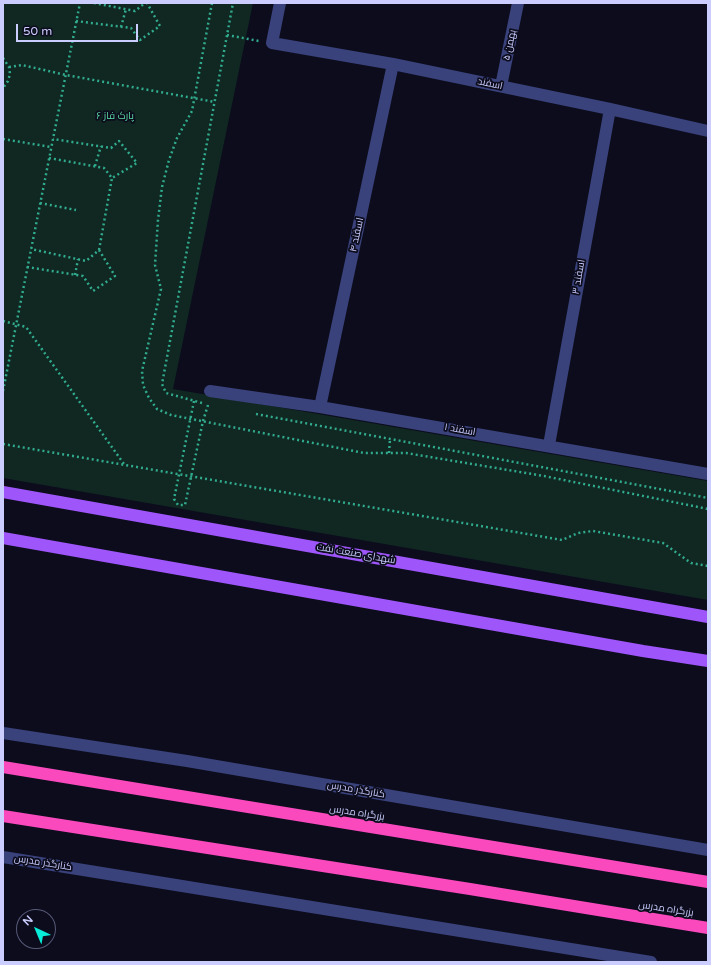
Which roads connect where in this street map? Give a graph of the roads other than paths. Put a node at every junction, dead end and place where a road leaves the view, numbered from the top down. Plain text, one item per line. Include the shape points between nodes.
1 (280, 3) edge
2 (518, 3) edge
3 (393, 64) junction
4 (501, 86) junction
5 (610, 109) junction
6 (708, 131) edge
7 (210, 391) dead end
8 (320, 407) junction
9 (549, 445) junction
10 (708, 474) edge
11 (3, 492) edge
12 (3, 538) edge
13 (708, 617) edge
14 (708, 661) edge
15 (3, 733) edge
16 (3, 767) edge
17 (3, 816) edge
18 (708, 850) edge
19 (3, 857) edge
20 (708, 882) edge
21 (708, 928) edge
22 (651, 962) edge

1 - 3 street, اسفند via 272,43
2 - 4 street, بهمن ۵
3 - 4 street, اسفند
3 - 8 street, اسفند ۴
4 - 5 street, اسفند
5 - 6 street, اسفند
5 - 9 street, اسفند ۳
7 - 8 street, اسفند ۱
8 - 9 street, اسفند ۱
9 - 10 street, اسفند ۱
11 - 13 main road, شهدای صنعت نفت
12 - 14 main road
15 - 18 street, کنارگذر مدرس via 187,761
16 - 20 highway, بزرگراه مدرس
17 - 21 highway, بزرگراه مدرس
19 - 22 street, کنارگذر مدرس

